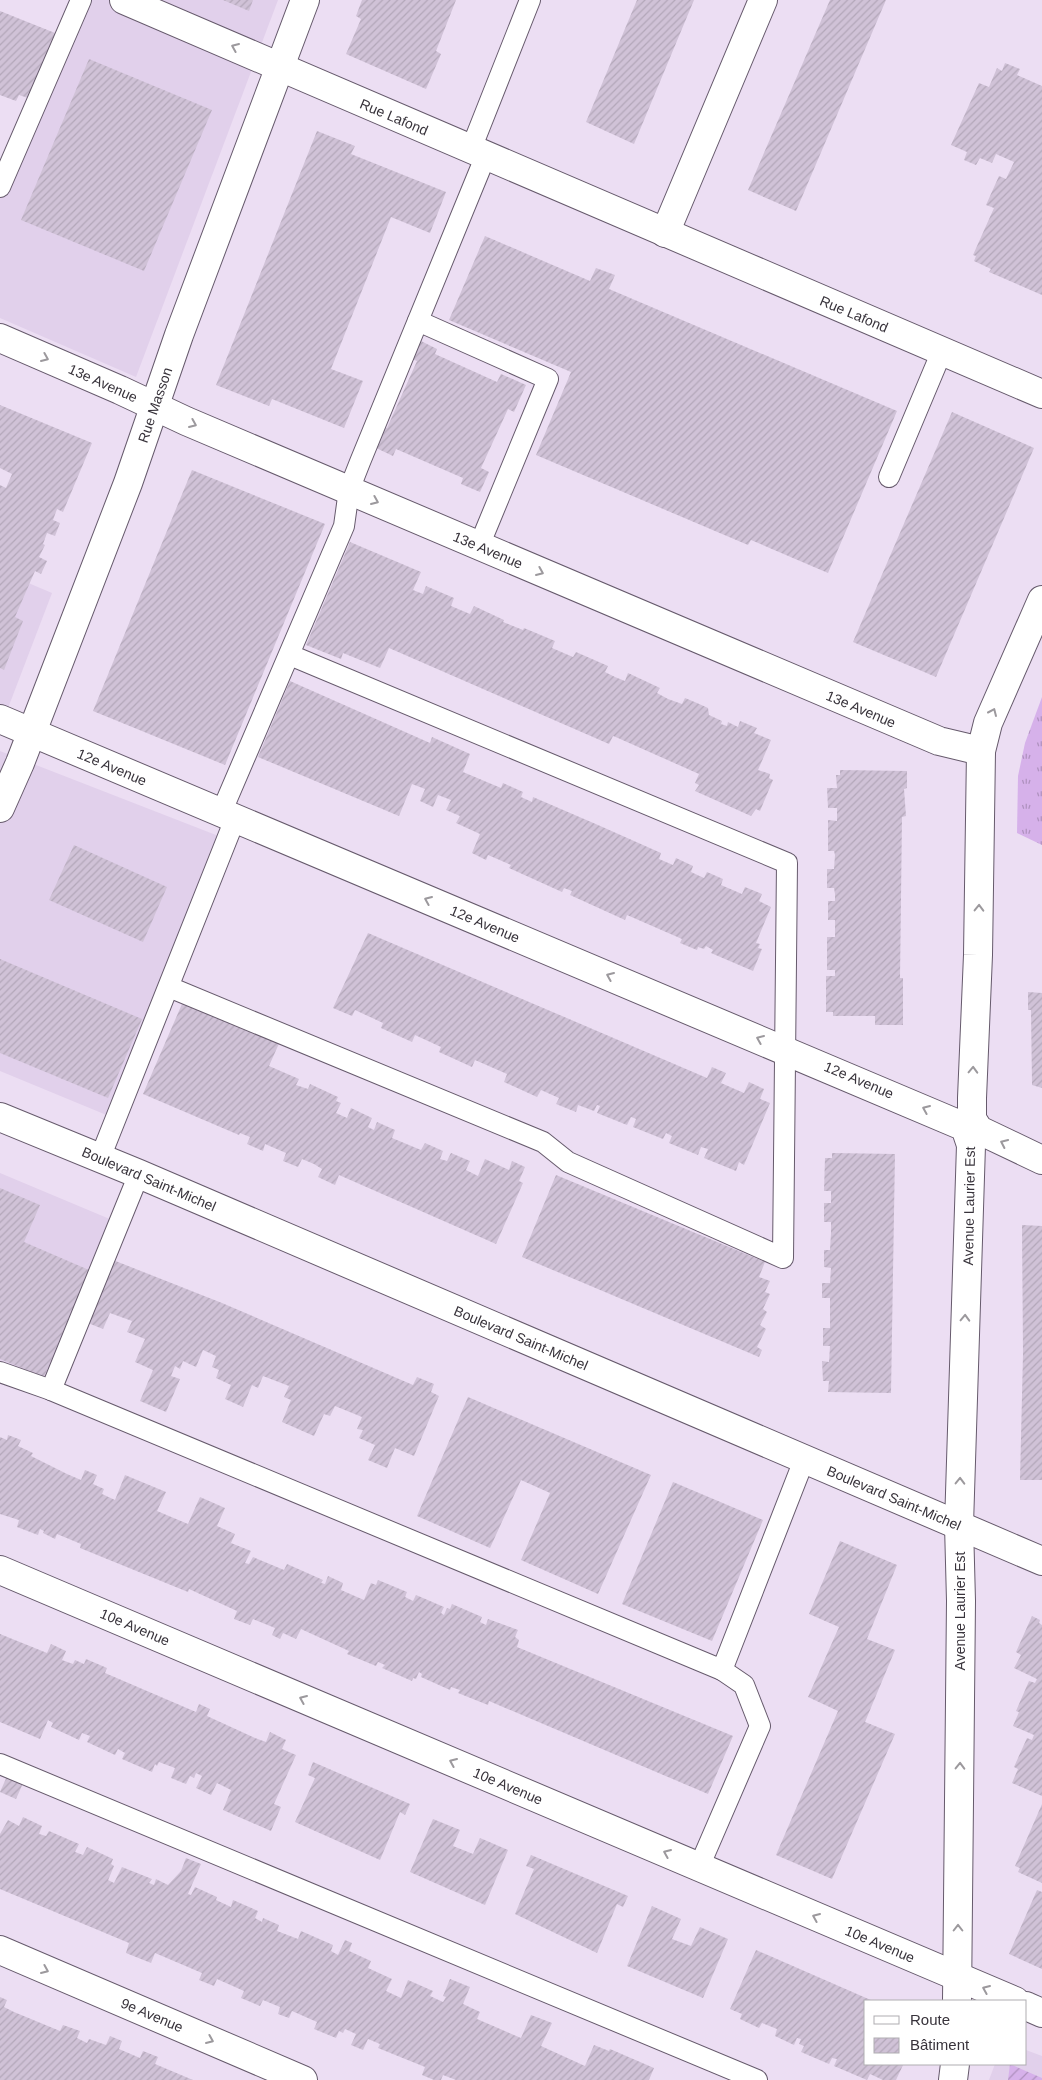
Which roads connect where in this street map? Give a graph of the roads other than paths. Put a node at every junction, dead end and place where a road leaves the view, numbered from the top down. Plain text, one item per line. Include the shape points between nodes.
1 (81, 0) edge
2 (124, 0) edge
3 (305, 0) edge
4 (530, 0) edge
5 (763, 0) edge
6 (279, 67) junction
7 (8, 148) edge
8 (478, 152) junction
9 (0, 187) edge
10 (665, 232) junction
11 (418, 321) junction
12 (0, 338) edge
13 (942, 352) junction
14 (1042, 394) edge
15 (155, 406) junction
16 (889, 477) dead end
17 (350, 490) junction
18 (479, 546) junction
19 (1042, 600) edge
20 (290, 655) junction
21 (0, 719) edge
22 (30, 733) junction
23 (981, 751) junction
24 (0, 808) edge
25 (228, 816) junction
26 (169, 987) junction
27 (786, 1050) junction
28 (0, 1117) edge
29 (970, 1125) junction
30 (100, 1158) junction
31 (1042, 1160) edge
32 (138, 1174) junction
33 (0, 1372) edge
34 (51, 1390) junction
35 (804, 1460) junction
36 (959, 1525) junction
37 (1042, 1561) edge
38 (0, 1570) edge
39 (722, 1670) junction
40 (0, 1764) edge
41 (699, 1867) junction
42 (0, 1950) edge
43 (958, 1989) edge
44 (1010, 2000) edge
45 (1027, 2006) edge
46 (1042, 2013) edge
47 (955, 2065) edge
48 (303, 2080) edge
49 (757, 2080) edge
50 (953, 2080) edge

1 - 7 lane
6 -> 2 street, Rue Lafond
3 - 6 street, Rue Masson
4 - 8 lane
5 - 10 street
6 - 8 street, Rue Lafond
6 - 15 street, Rue Masson
7 - 9 lane
8 - 10 street, Rue Lafond
8 - 11 lane
10 - 13 street, Rue Lafond
11 - 17 lane
11 - 18 lane via 548,379
12 -> 15 street, 13e Avenue
13 - 14 street, Rue Lafond
13 - 16 lane
15 -> 17 street, 13e Avenue
15 - 22 street, Rue Masson
17 -> 18 street, 13e Avenue
17 - 20 lane via 344,526
18 -> 23 street, 13e Avenue via 939,741
23 -> 19 street, Avenue Laurier Est via 988,723
20 - 25 lane
20 - 27 lane via 787,863
21 - 22 street, 12e Avenue
22 - 24 street, Rue Masson
22 - 25 street, 12e Avenue
29 -> 23 street, Avenue Laurier Est via 978,955
25 - 26 lane
27 -> 25 street, 12e Avenue
26 - 27 lane via 544,1142 568,1162 783,1258
26 - 30 lane
29 -> 27 street, 12e Avenue
28 - 30 street, Boulevard Saint-Michel
31 -> 29 street, 12e Avenue
36 -> 29 street, Avenue Laurier Est
30 - 32 street, Boulevard Saint-Michel
32 - 34 lane
32 - 35 street, Boulevard Saint-Michel
33 - 34 lane
34 - 39 lane
35 - 36 street, Boulevard Saint-Michel
35 - 39 lane
36 - 37 street, Boulevard Saint-Michel
43 -> 36 street, Avenue Laurier Est
41 -> 38 street, 10e Avenue
39 - 41 lane via 744,1685 760,1726
40 - 49 lane
43 -> 41 street, 10e Avenue
42 -> 48 street, 9e Avenue
44 -> 43 street, 10e Avenue
45 - 46 street
47 - 50 street

